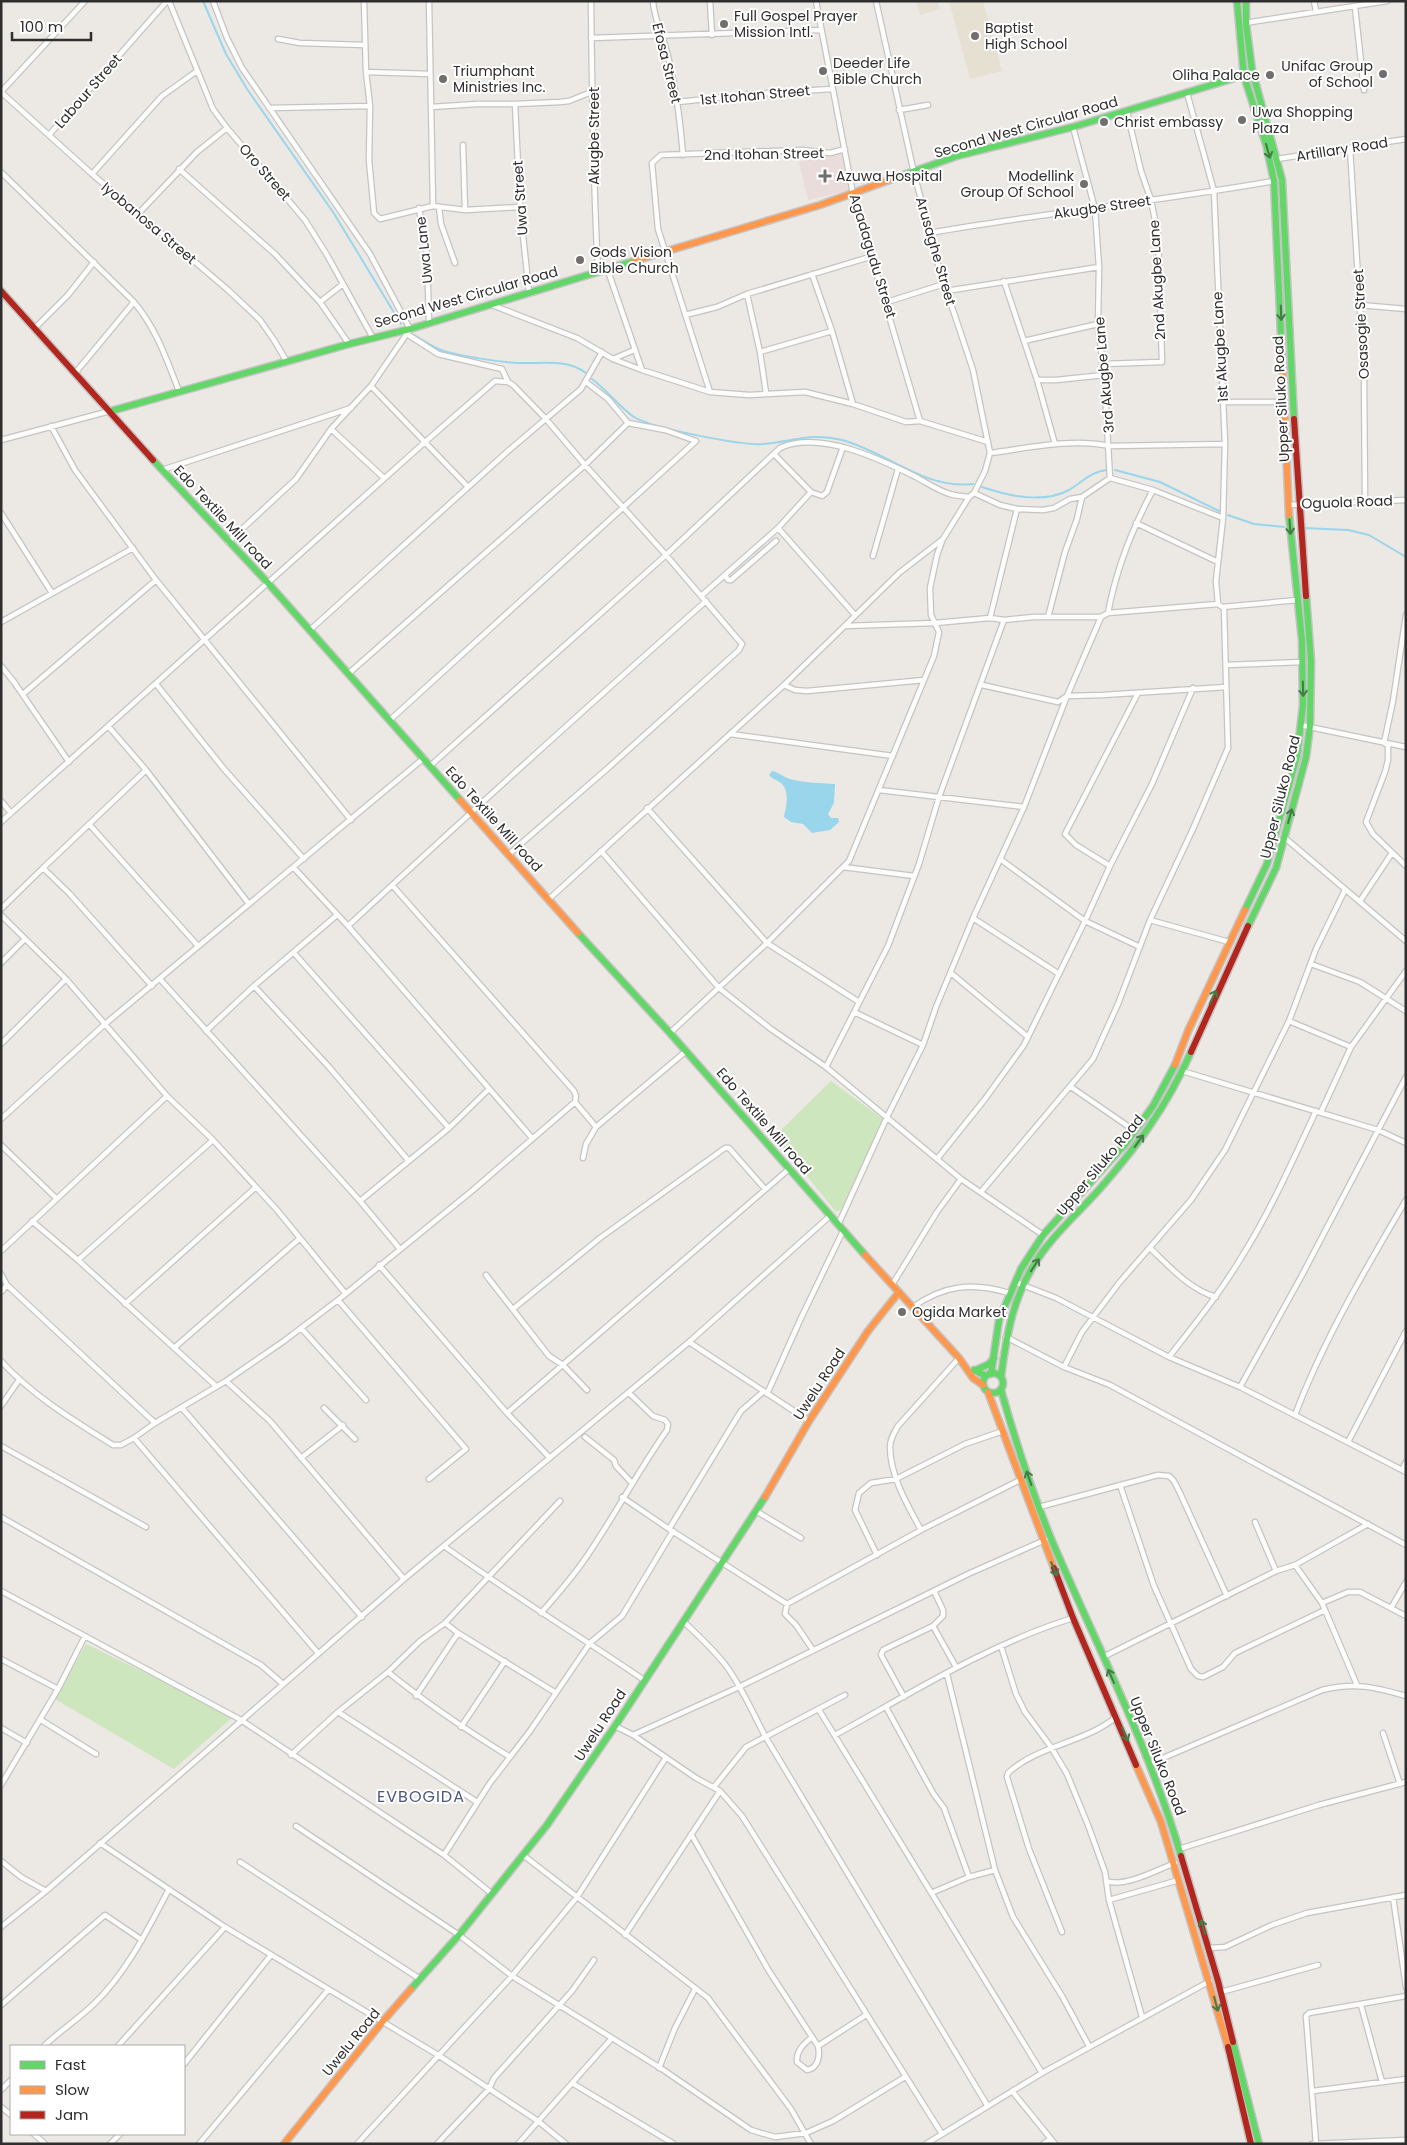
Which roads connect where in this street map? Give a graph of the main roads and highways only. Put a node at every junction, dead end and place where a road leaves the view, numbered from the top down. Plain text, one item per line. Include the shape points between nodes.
1 (1236, 1) edge
2 (1246, 1) edge
3 (1252, 73) junction
4 (1244, 76) junction
5 (1, 291) edge
6 (111, 411) junction
7 (899, 1292) junction
8 (994, 1358) junction
9 (966, 1366) junction
10 (976, 1370) junction
11 (989, 1375) junction
12 (1001, 1377) junction
13 (983, 1385) junction
14 (1001, 1390) junction
15 (988, 1392) junction
16 (1171, 1820) junction
17 (1161, 1822) junction
18 (284, 2144) edge
19 (1251, 2144) edge
20 (1259, 2144) edge

1 - 4 main road, Upper Siluko Road
2 - 3 main road, Upper Siluko Road via 1244,23
3 - 4 main road, Second West Circular Road
12 -> 3 main road, Upper Siluko Road via 1012,1312 1032,1268 1056,1235 1135,1148 1182,1072 1234,951 1276,868 1306,758 1311,661 1298,504 1282,180
4 - 6 main road, Second West Circular Road via 1127,112 957,156 853,194 429,322 408,332 348,344
4 -> 8 main road, Upper Siluko Road via 1274,181 1289,505 1303,662 1303,705 1297,756 1268,864 1229,942 1175,1065 1135,1132 1043,1235 1021,1269 1009,1293 996,1334
5 - 6 main road, Edo Textile Mill road
6 - 7 main road, Edo Textile Mill road
7 - 9 main road, Edo Textile Mill road
7 - 18 main road, Uwelu Road via 868,1331 684,1622 547,1825
8 - 10 main road
8 - 11 main road, Upper Siluko Road
9 - 10 main road, Edo Textile Mill road
9 - 13 main road, Edo Textile Mill road
10 - 11 main road, Edo Textile Mill road
11 - 12 main road
11 - 13 main road
12 - 14 main road
13 - 15 main road
14 - 15 main road
16 -> 14 main road, Upper Siluko Road via 1051,1538
15 -> 17 main road, Upper Siluko Road via 1073,1618
16 - 17 main road
20 -> 16 main road, Upper Siluko Road via 1221,1992
17 -> 19 main road, Upper Siluko Road via 1210,1981

